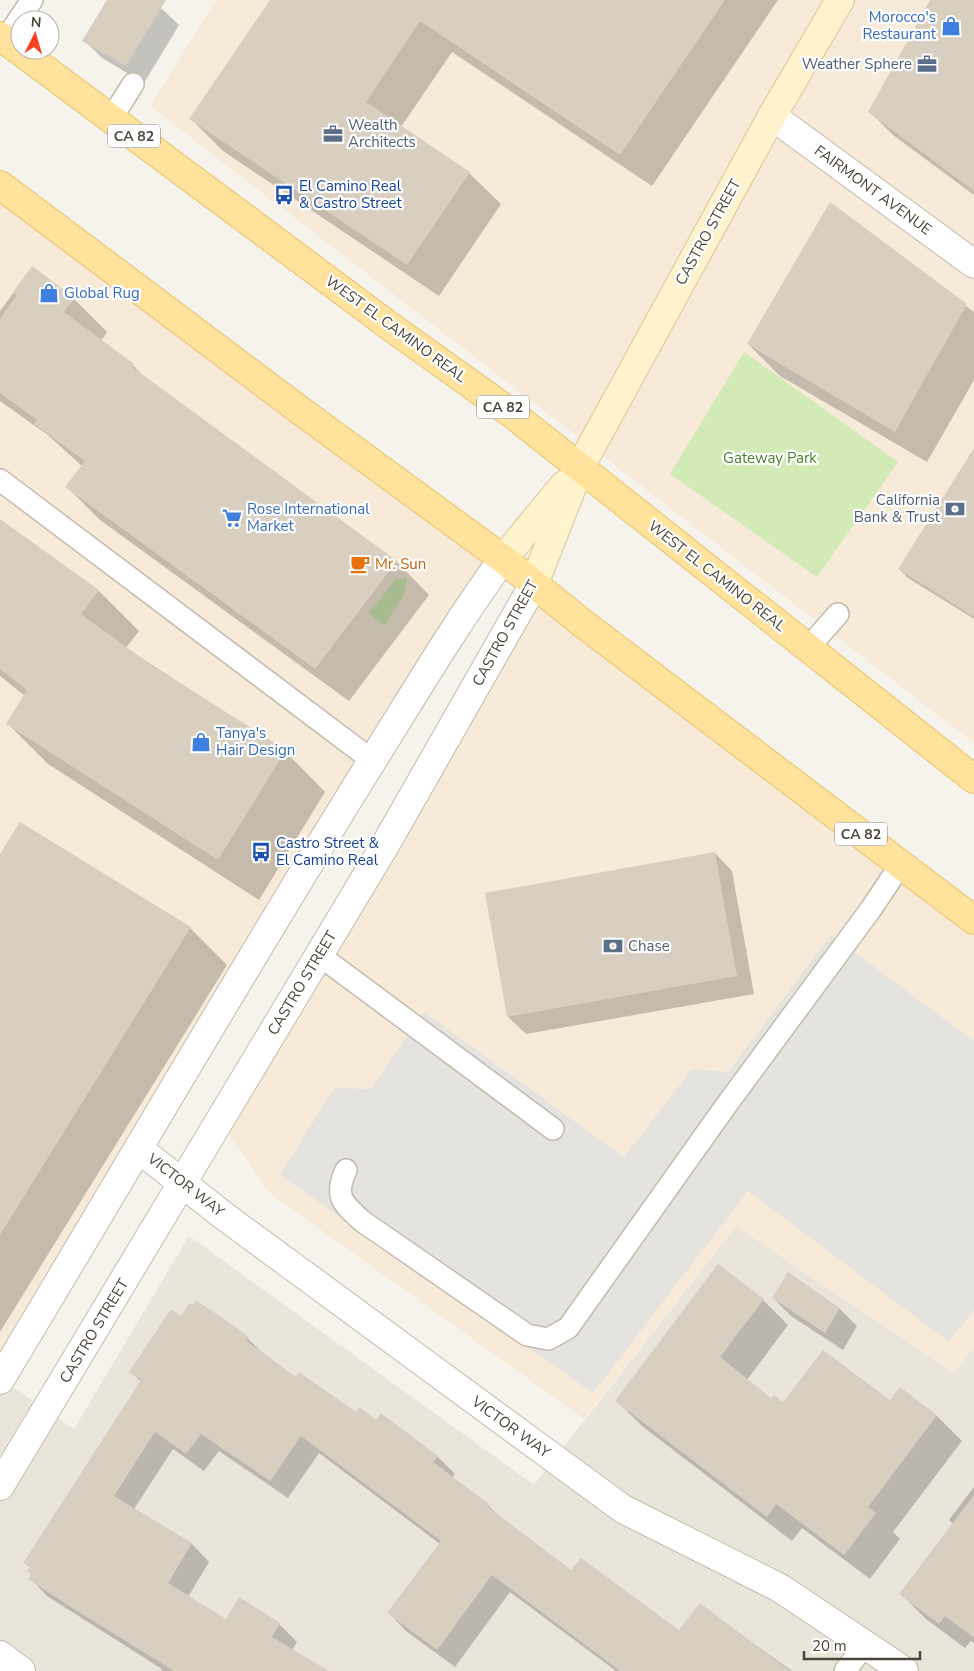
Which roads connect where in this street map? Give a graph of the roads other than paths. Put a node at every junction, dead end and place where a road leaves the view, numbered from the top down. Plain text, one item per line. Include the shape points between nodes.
1 (32, 0) edge
2 (840, 0) edge
3 (3, 38) edge
4 (133, 84) dead end
5 (772, 116) junction
6 (111, 119) junction
7 (2, 189) edge
8 (974, 264) edge
9 (580, 467) junction
10 (0, 480) edge
11 (503, 559) junction
12 (534, 584) junction
13 (838, 614) dead end
14 (808, 648) junction
15 (373, 760) junction
16 (974, 779) edge
17 (901, 864) junction
18 (974, 920) edge
19 (319, 955) junction
20 (553, 1130) dead end
21 (139, 1149) junction
22 (346, 1170) dead end
23 (184, 1183) junction
24 (0, 1380) edge
25 (0, 1486) edge
26 (864, 1645) junction
27 (0, 1654) edge
28 (21, 1671) edge
29 (845, 1671) edge
30 (904, 1671) edge

1 - 3 lane
2 - 5 main road, CASTRO STREET
3 - 6 main road, WEST EL CAMINO REAL / CA 82
4 - 6 lane
5 - 8 street, FAIRMONT AVENUE
5 - 9 main road, CASTRO STREET
6 - 9 main road, WEST EL CAMINO REAL / CA 82
7 - 11 main road, CA 82
9 - 11 main road, CASTRO STREET
9 - 12 main road, CASTRO STREET
9 - 14 main road, WEST EL CAMINO REAL / CA 82
10 - 15 lane
11 - 12 main road, CA 82
11 - 15 street, CASTRO STREET via 458,622
12 - 17 main road, CA 82
12 - 19 street, CASTRO STREET
13 - 14 lane
14 - 16 main road, WEST EL CAMINO REAL / CA 82
15 - 21 street, CASTRO STREET via 300,876
17 - 18 main road, CA 82
17 - 22 lane via 872,909 725,1107 568,1328 548,1339 527,1335 362,1221 345,1205 339,1185
19 - 20 lane
19 - 23 street, CASTRO STREET via 218,1120
21 - 23 street, VICTOR WAY
21 - 24 street, CASTRO STREET
23 - 25 street, CASTRO STREET
23 - 26 street, VICTOR WAY via 232,1222 622,1509 780,1588
26 - 29 lane
26 - 30 street, VICTOR WAY
27 - 28 street

